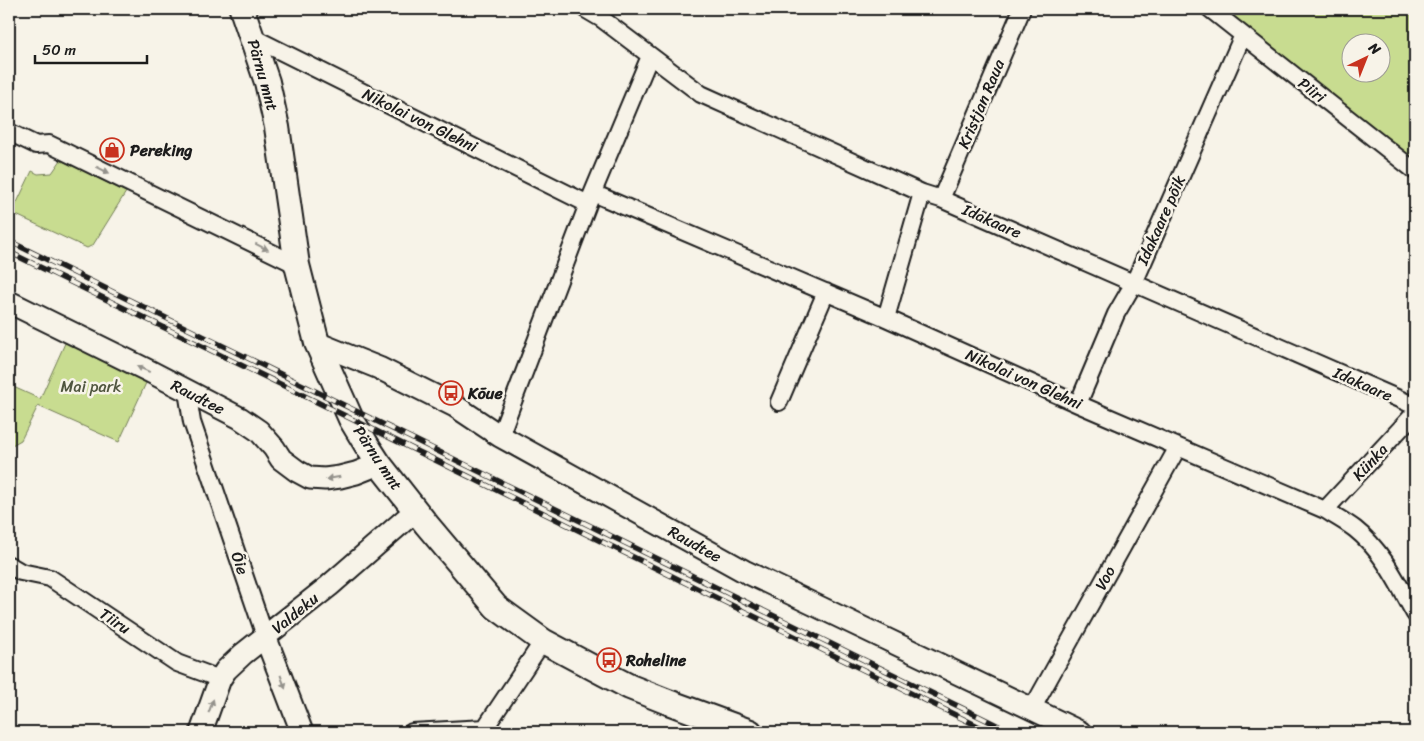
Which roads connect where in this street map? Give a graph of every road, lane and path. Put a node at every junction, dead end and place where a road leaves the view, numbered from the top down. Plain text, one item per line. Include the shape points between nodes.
1 (242, 9) edge
2 (585, 9) edge
3 (1022, 9) edge
4 (1210, 9) edge
5 (1243, 35) junction
6 (252, 36) junction
7 (650, 56) junction
8 (9, 132) edge
9 (1415, 171) edge
10 (922, 193) junction
11 (591, 198) junction
12 (941, 199) junction
13 (297, 265) junction
14 (1134, 283) junction
15 (826, 292) junction
16 (9, 302) edge
17 (886, 318) junction
18 (317, 343) junction
19 (187, 391) junction
20 (779, 402) dead end
21 (1078, 404) junction
22 (1415, 406) edge
23 (1415, 413) edge
24 (500, 436) junction
25 (1178, 447) junction
26 (380, 464) junction
27 (1325, 510) junction
28 (415, 511) junction
29 (9, 566) edge
30 (1415, 614) edge
31 (265, 636) junction
32 (543, 640) junction
33 (220, 679) junction
34 (1032, 709) junction
35 (485, 730) edge
36 (201, 732) edge
37 (302, 732) edge
38 (412, 732) edge
39 (750, 732) edge
40 (1080, 732) edge

1 - 6 main road, Pärnu mnt
2 - 7 street, Idakaare
3 - 12 street, Kristjan Raua
4 - 5 street, Piiri
5 - 9 street, Piiri
5 - 14 street, Idakaare põik
6 - 11 street, Nikolai von Glehni
6 - 13 main road, Pärnu mnt via 277,127
7 - 10 street, Idakaare via 701,94
7 - 11 street
8 -> 13 street via 36,145 49,144 60,149
10 - 12 street, Idakaare
10 - 17 street
11 - 15 street, Nikolai von Glehni
11 - 24 street
12 - 14 street, Idakaare
13 - 18 main road, Pärnu mnt
14 - 21 street, Idakaare põik via 1116,314
14 - 22 street, Idakaare
15 - 17 street, Nikolai von Glehni
15 - 20 street
19 -> 16 street, Raudtee
17 - 21 street, Nikolai von Glehni
18 - 24 street, Raudtee via 379,368 449,403
18 - 26 main road, Pärnu mnt via 351,419
26 -> 19 street, Raudtee via 340,477 310,478 282,459 259,431
19 - 31 street, Õie via 192,422
21 - 25 street, Nikolai von Glehni
23 - 27 street, Künka
24 - 34 street, Raudtee via 744,570
25 - 27 street, Nikolai von Glehni
25 - 34 street, Voo
26 - 28 main road, Pärnu mnt
27 - 30 street, Nikolai von Glehni via 1355,529 1387,564
28 - 31 street, Valdeku via 329,586
28 - 32 main road, Pärnu mnt via 496,606
29 - 33 street, Tiiru via 50,578 177,663
31 - 33 street, Valdeku
31 -> 37 street, Õie
32 - 35 street
32 - 39 main road, Pärnu mnt via 630,686
36 -> 33 street, Valdeku
34 - 40 street, Raudtee
35 - 38 street

